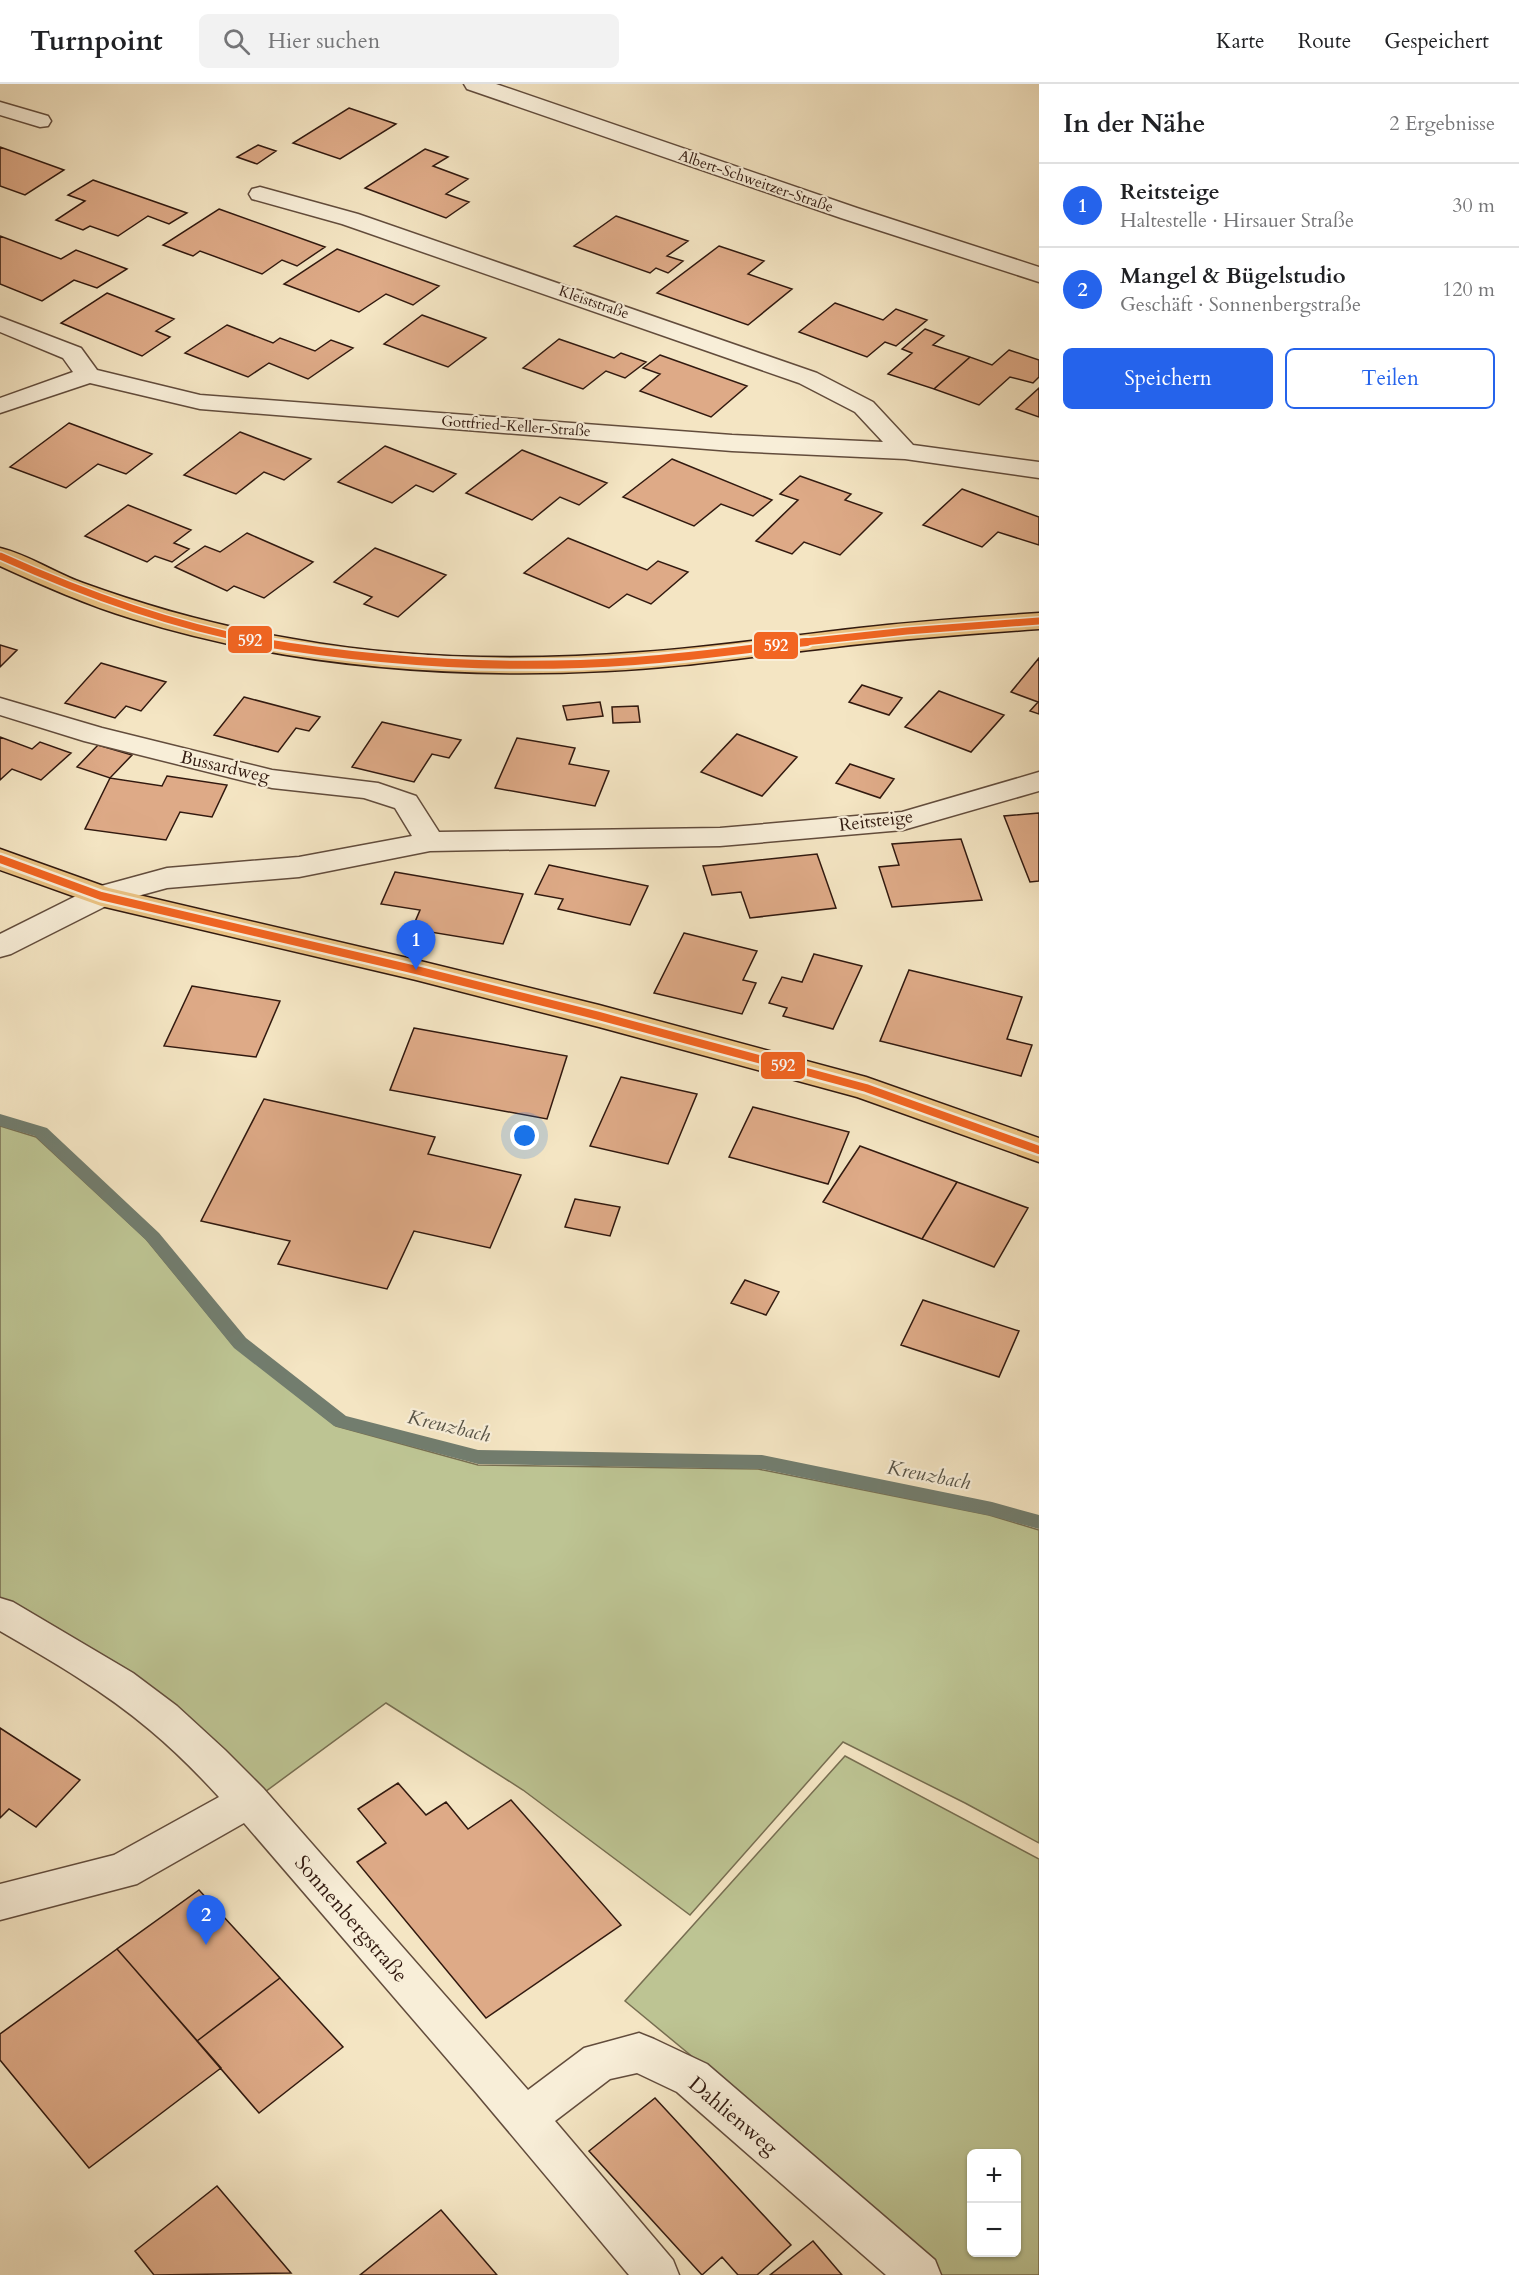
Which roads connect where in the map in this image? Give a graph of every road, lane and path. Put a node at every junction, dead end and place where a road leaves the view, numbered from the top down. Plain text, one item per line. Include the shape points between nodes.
1 (475, 84) edge
2 (0, 108) edge
3 (40, 121) dead end
4 (260, 194) dead end
5 (1039, 275) edge
6 (0, 324) edge
7 (88, 375) junction
8 (0, 406) edge
9 (905, 451) junction
10 (1039, 470) edge
11 (0, 556) edge
12 (1039, 621) edge
13 (0, 706) edge
14 (1039, 781) edge
15 (430, 843) junction
16 (0, 859) edge
17 (101, 896) junction
18 (0, 947) edge
19 (1039, 1150) edge
20 (0, 1613) edge
21 (249, 1800) junction
22 (0, 1902) edge
23 (526, 2117) junction
24 (657, 2275) edge
25 (919, 2275) edge

1 - 5 street, Albert-Schweitzer-Straße
2 - 3 street
4 - 9 street, Kleiststraße via 491,266 808,378 864,407
6 - 7 street via 72,353
7 - 8 street
7 - 9 street, Gottfried-Keller-Straße via 200,402 732,443
9 - 10 street, Gottfried-Keller-Straße
11 - 12 main road via 49,580 178,623 329,653 420,661 606,663
13 - 15 street, Bussardweg via 94,735 272,779 368,789 406,802
14 - 15 street, Reitsteige via 903,821 720,837
15 - 17 street, Reitsteige via 299,867 166,878
16 - 17 main road
17 - 18 street
17 - 19 main road via 416,970 866,1088
20 - 21 street, Sonnenbergstraße via 84,1662 146,1705 183,1735
21 - 22 street via 123,1871
21 - 23 street, Sonnenbergstraße
23 - 24 street, Sonnenbergstraße
23 - 25 street, Dahlienweg via 599,2062 639,2053 692,2078

